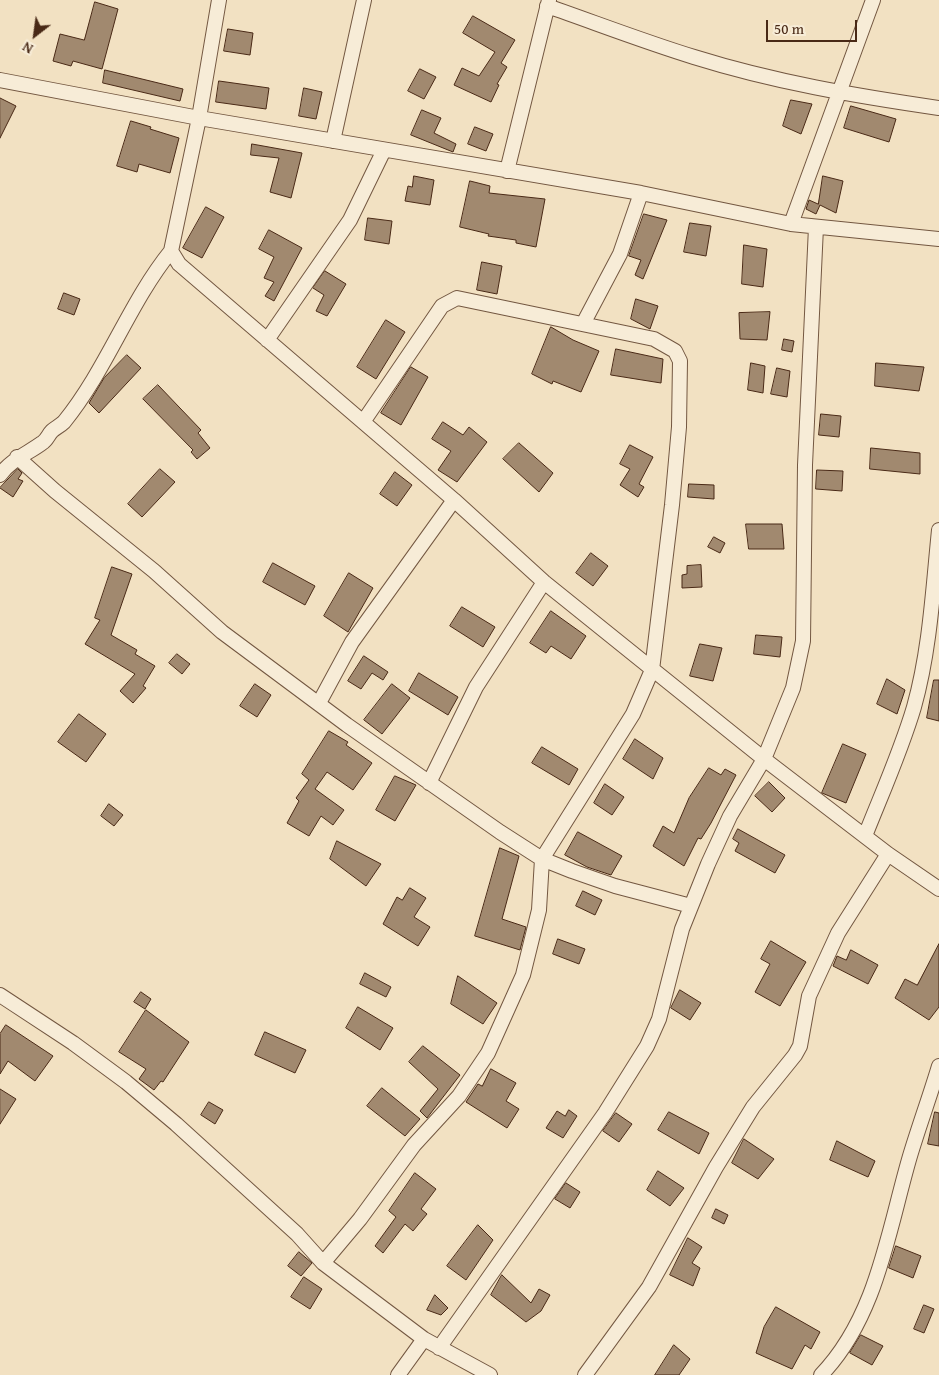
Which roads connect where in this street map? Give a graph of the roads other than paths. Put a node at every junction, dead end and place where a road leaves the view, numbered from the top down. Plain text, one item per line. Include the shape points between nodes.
1 (219, 0) edge
2 (364, 0) edge
3 (873, 0) edge
4 (548, 3) edge
5 (0, 80) edge
6 (838, 93) junction
7 (939, 108) edge
8 (199, 118) junction
9 (333, 141) junction
10 (384, 150) junction
11 (507, 171) junction
12 (640, 193) junction
13 (791, 224) junction
14 (816, 227) junction
15 (939, 238) edge
16 (171, 251) junction
17 (583, 324) junction
18 (267, 340) junction
19 (363, 422) junction
20 (17, 457) junction
21 (0, 475) edge
22 (454, 500) junction
23 (939, 530) edge
24 (544, 582) junction
25 (652, 670) junction
26 (319, 704) junction
27 (764, 759) junction
28 (429, 783) junction
29 (865, 836) junction
30 (888, 854) junction
31 (542, 859) junction
32 (939, 889) edge
33 (691, 906) junction
34 (0, 995) edge
35 (939, 1066) edge
36 (323, 1263) junction
37 (424, 1339) junction
38 (439, 1348) junction
39 (398, 1375) edge
40 (490, 1375) edge
41 (585, 1375) edge
42 (820, 1375) edge

1 - 8 street
2 - 9 street
3 - 6 street
4 - 6 street via 693,57
4 - 11 street
5 - 8 street
6 - 7 street
6 - 13 street
8 - 9 street
8 - 16 street
9 - 10 street
10 - 11 street
10 - 18 street via 350,220
11 - 12 street
12 - 13 street
12 - 17 street via 620,254
13 - 14 street
14 - 15 street
14 - 27 street via 805,465 803,640 793,688
16 - 18 street via 179,264
16 - 20 street via 155,270 118,338 62,424 44,442
17 - 19 street via 457,298 450,300 442,306
17 - 25 street via 654,339 675,351 680,361 679,427 672,505
18 - 19 street
19 - 22 street
20 - 21 street
20 - 26 street via 222,632
22 - 24 street
22 - 26 street via 352,642
23 - 29 street via 921,678 896,759
24 - 25 street
24 - 28 street via 476,687
25 - 27 street
25 - 31 street via 638,706
26 - 28 street
27 - 29 street
27 - 33 street via 730,816
28 - 31 street
29 - 30 street
30 - 32 street
30 - 41 street via 838,932 808,996 798,1050 753,1107 649,1287
31 - 33 street via 615,886
31 - 36 street via 539,910 523,975 488,1053 459,1096 414,1145
33 - 38 street via 659,1019 647,1046 605,1113
34 - 36 street via 73,1042 133,1088 297,1234
35 - 42 street via 909,1157 879,1268 858,1321
36 - 37 street
37 - 38 street
37 - 39 street
38 - 40 street

